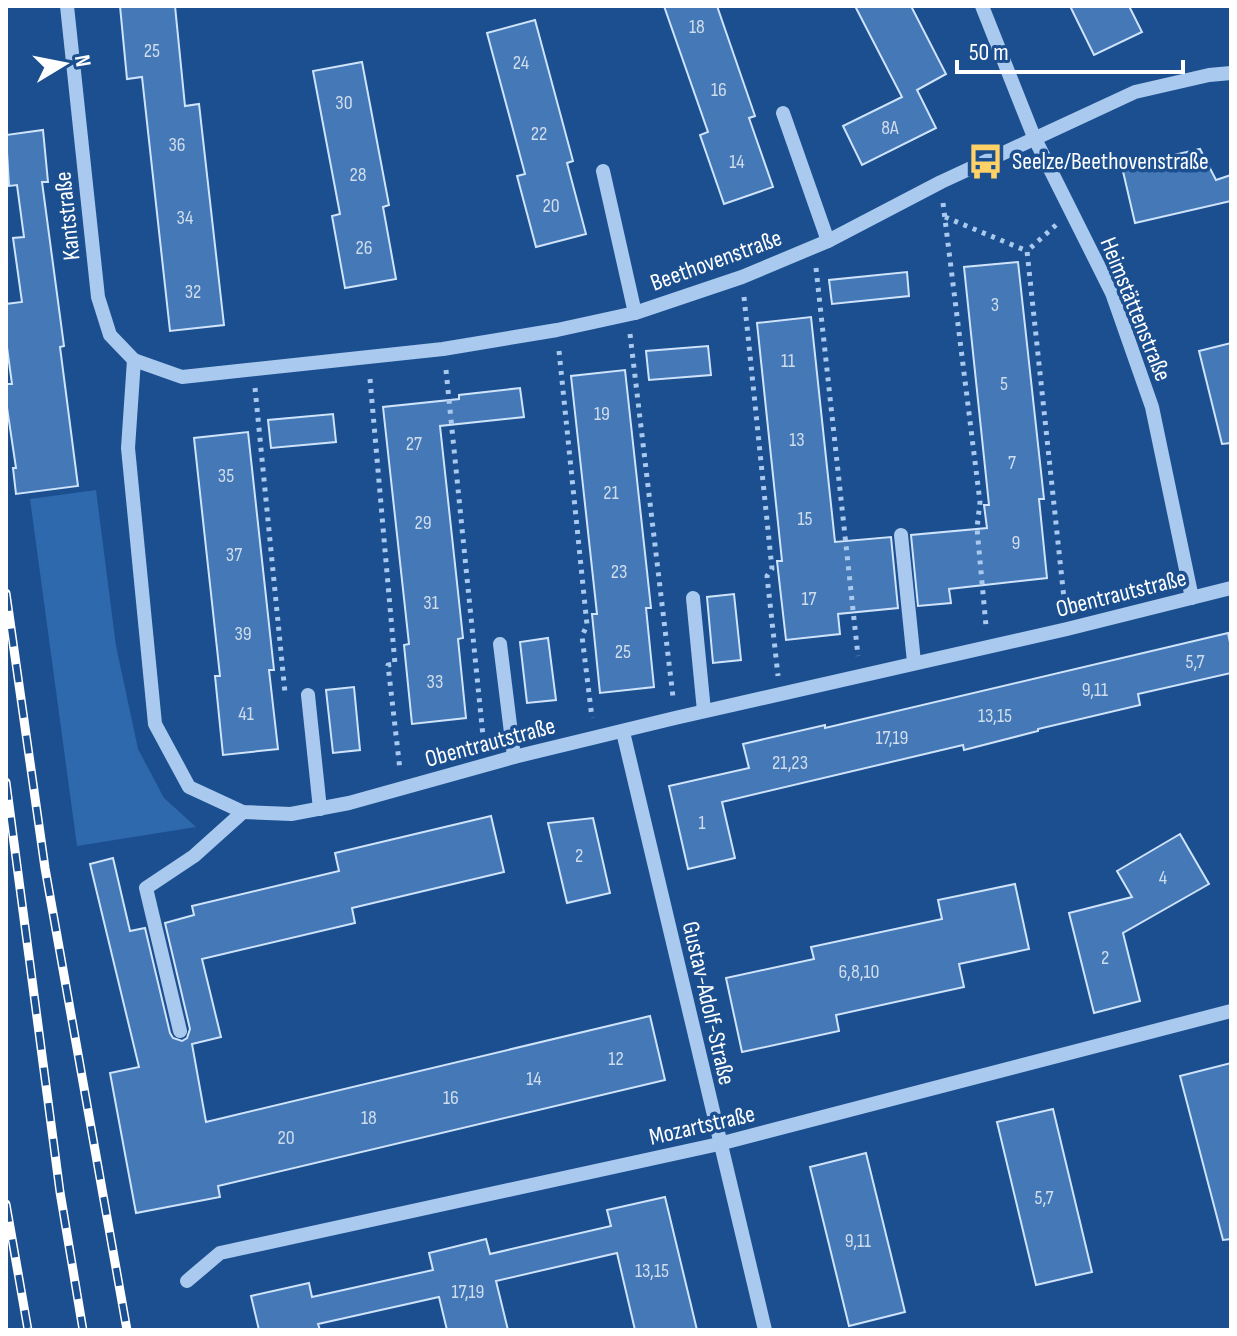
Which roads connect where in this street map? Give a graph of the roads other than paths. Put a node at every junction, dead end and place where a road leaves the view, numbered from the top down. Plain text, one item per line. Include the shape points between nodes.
1 (67, 6) edge
2 (982, 6) edge
3 (1231, 73) edge
4 (783, 113) dead end
5 (1034, 137) junction
6 (603, 171) dead end
7 (821, 244) junction
8 (631, 314) junction
9 (134, 360) junction
10 (901, 535) dead end
11 (1231, 588) edge
12 (693, 598) dead end
13 (1192, 598) junction
14 (500, 644) dead end
15 (914, 662) junction
16 (308, 695) dead end
17 (704, 711) junction
18 (623, 732) junction
19 (514, 757) junction
20 (320, 809) junction
21 (243, 812) junction
22 (1231, 1011) edge
23 (180, 1031) dead end
24 (719, 1144) junction
25 (187, 1281) dead end
26 (765, 1330) edge

1 - 9 street, Kantstraße via 98,297 110,335
2 - 5 street, Heimstättenstraße
3 - 5 street, Beethovenstraße via 1135,92
4 - 7 street
5 - 7 street, Beethovenstraße
5 - 13 street, Heimstättenstraße via 1112,293 1152,407
6 - 8 street
7 - 8 street, Beethovenstraße
8 - 9 street, Beethovenstraße via 443,349 253,371 182,377
9 - 21 street, Obentrautstraße via 128,448 155,724 189,787
10 - 15 street
11 - 13 street, Obentrautstraße
12 - 17 street
13 - 15 street, Obentrautstraße
14 - 19 street
15 - 17 street, Obentrautstraße
16 - 20 street
17 - 18 street, Obentrautstraße
18 - 19 street, Obentrautstraße
18 - 24 street, Gustav-Adolf-Straße
19 - 20 street, Obentrautstraße
20 - 21 street, Obentrautstraße
21 - 23 street via 194,856 146,888
22 - 24 street, Mozartstraße
24 - 25 street, Mozartstraße via 220,1253
24 - 26 street, Gustav-Adolf-Straße

